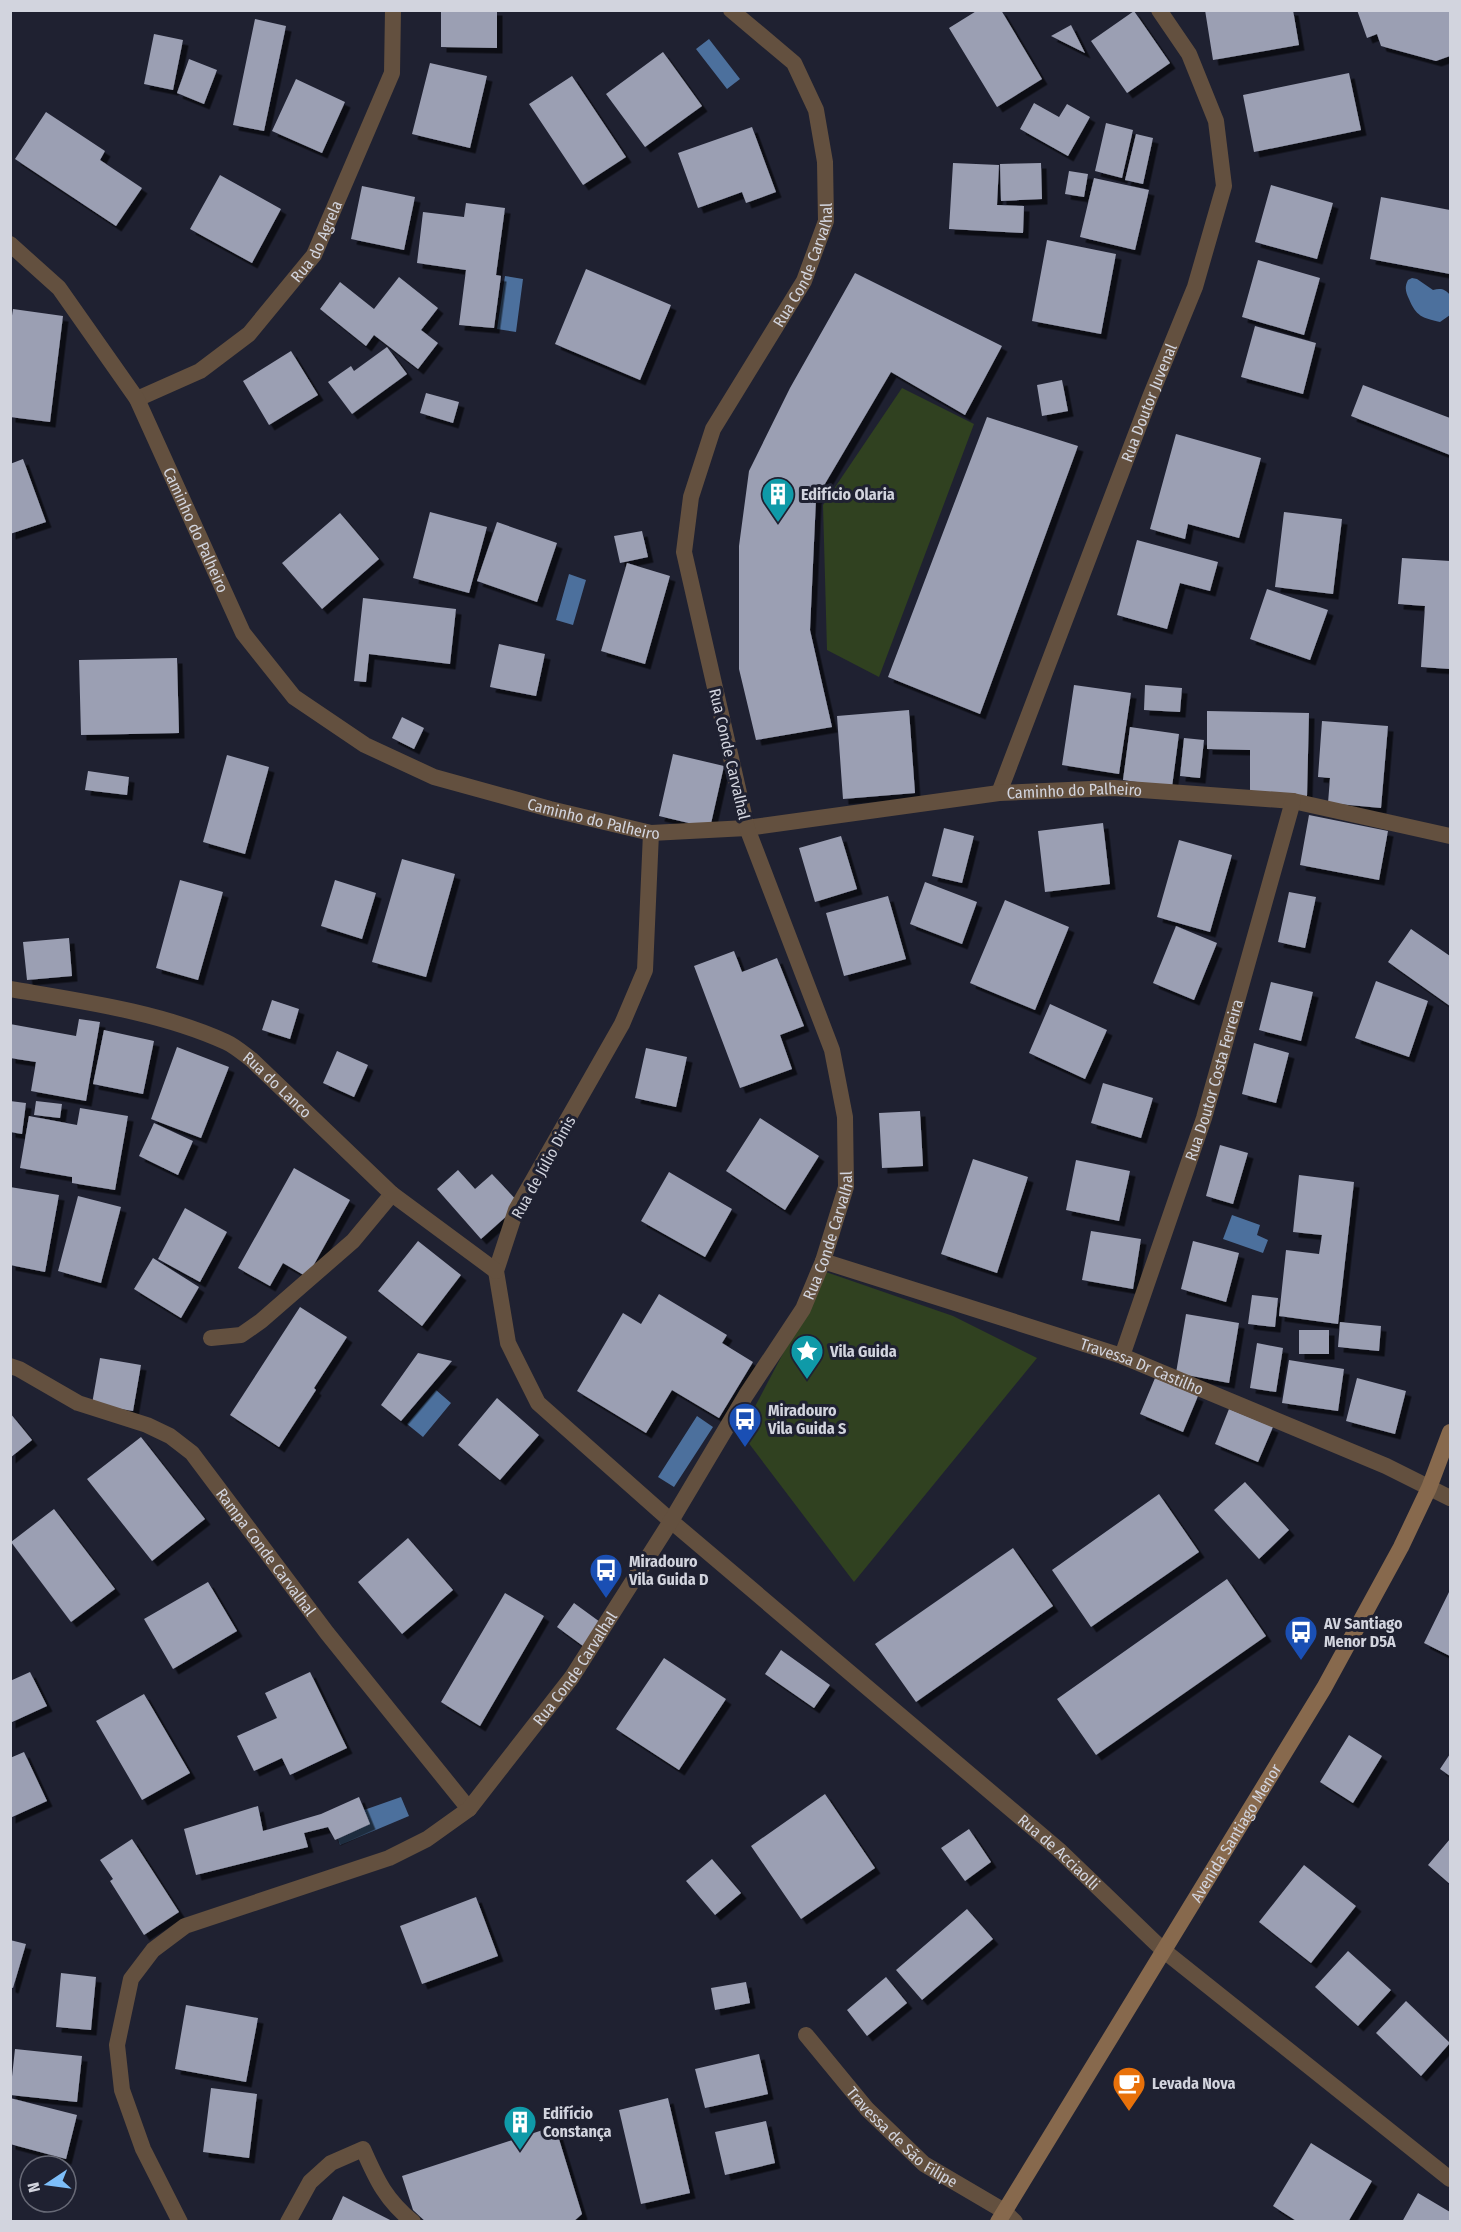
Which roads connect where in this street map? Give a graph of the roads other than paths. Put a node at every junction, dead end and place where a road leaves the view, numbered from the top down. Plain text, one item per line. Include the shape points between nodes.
1 (393, 10) edge
2 (731, 10) edge
3 (1159, 10) edge
4 (10, 244) edge
5 (137, 399) junction
6 (999, 794) junction
7 (1293, 801) junction
8 (747, 828) junction
9 (651, 833) junction
10 (1450, 836) edge
11 (10, 989) edge
12 (392, 1194) junction
13 (823, 1261) junction
14 (496, 1271) junction
15 (211, 1338) dead end
16 (1122, 1356) junction
17 (10, 1366) edge
18 (1450, 1432) edge
19 (1429, 1488) junction
20 (1450, 1498) edge
21 (671, 1521) junction
22 (469, 1809) junction
23 (1163, 1950) junction
24 (806, 2035) dead end
25 (1450, 2179) edge
26 (1006, 2218) edge
27 (180, 2222) edge
28 (288, 2222) edge
29 (413, 2222) edge

1 - 5 street, Rua do Agrela via 392,73 314,255 249,334 200,371
2 - 8 street, Rua Conde Carvalhal via 795,63 816,110 825,162 826,221 804,281 713,429 691,497 684,552
3 - 6 street, Rua Doutor Juvenal via 1189,54 1216,121 1224,186 1195,287
4 - 5 street, Caminho do Palheiro via 59,288
5 - 9 street, Caminho do Palheiro via 243,633 294,697 365,745 434,777
6 - 7 street, Caminho do Palheiro via 1114,788
6 - 8 street, Caminho do Palheiro
7 - 10 street, Caminho do Palheiro
7 - 16 street, Rua Doutor Costa Ferreira via 1204,1119
8 - 9 street, Caminho do Palheiro
8 - 13 street, Rua Conde Carvalhal via 832,1050 845,1117 846,1188
9 - 14 street, Rua de Júlio Dinis via 645,970 622,1024 516,1210
11 - 12 street, Rua do Lanco via 183,1024 228,1043 252,1060
12 - 14 street, Rua do Lanco
12 - 15 street via 353,1241 261,1321 241,1335
13 - 16 street, Travessa Dr Castilho
13 - 21 street, Rua Conde Carvalhal via 803,1309
14 - 21 street, Rua de Júlio Dinis via 508,1344 538,1402
16 - 19 street, Travessa Dr Castilho via 1386,1466
17 - 22 street, Rampa Conde Carvalhal via 78,1402 147,1425 192,1453 327,1633
18 - 19 main road, Avenida Santiago Menor
19 - 20 street, Travessa Dr Castilho
19 - 23 main road, Avenida Santiago Menor via 1324,1688
21 - 22 street, Rua Conde Carvalhal via 572,1677
21 - 23 street, Rua de Acciaolli via 1059,1850
22 - 27 street, Rua Conde Carvalhal via 427,1839 389,1858 185,1926 153,1950 131,1979 117,2045 122,2090 143,2149
23 - 25 street, Rua de Acciaolli
23 - 26 main road, Avenida Santiago Menor
24 - 26 street, Travessa de São Filipe via 867,2109 924,2164
28 - 29 street via 310,2182 331,2163 363,2149 378,2184 395,2207

